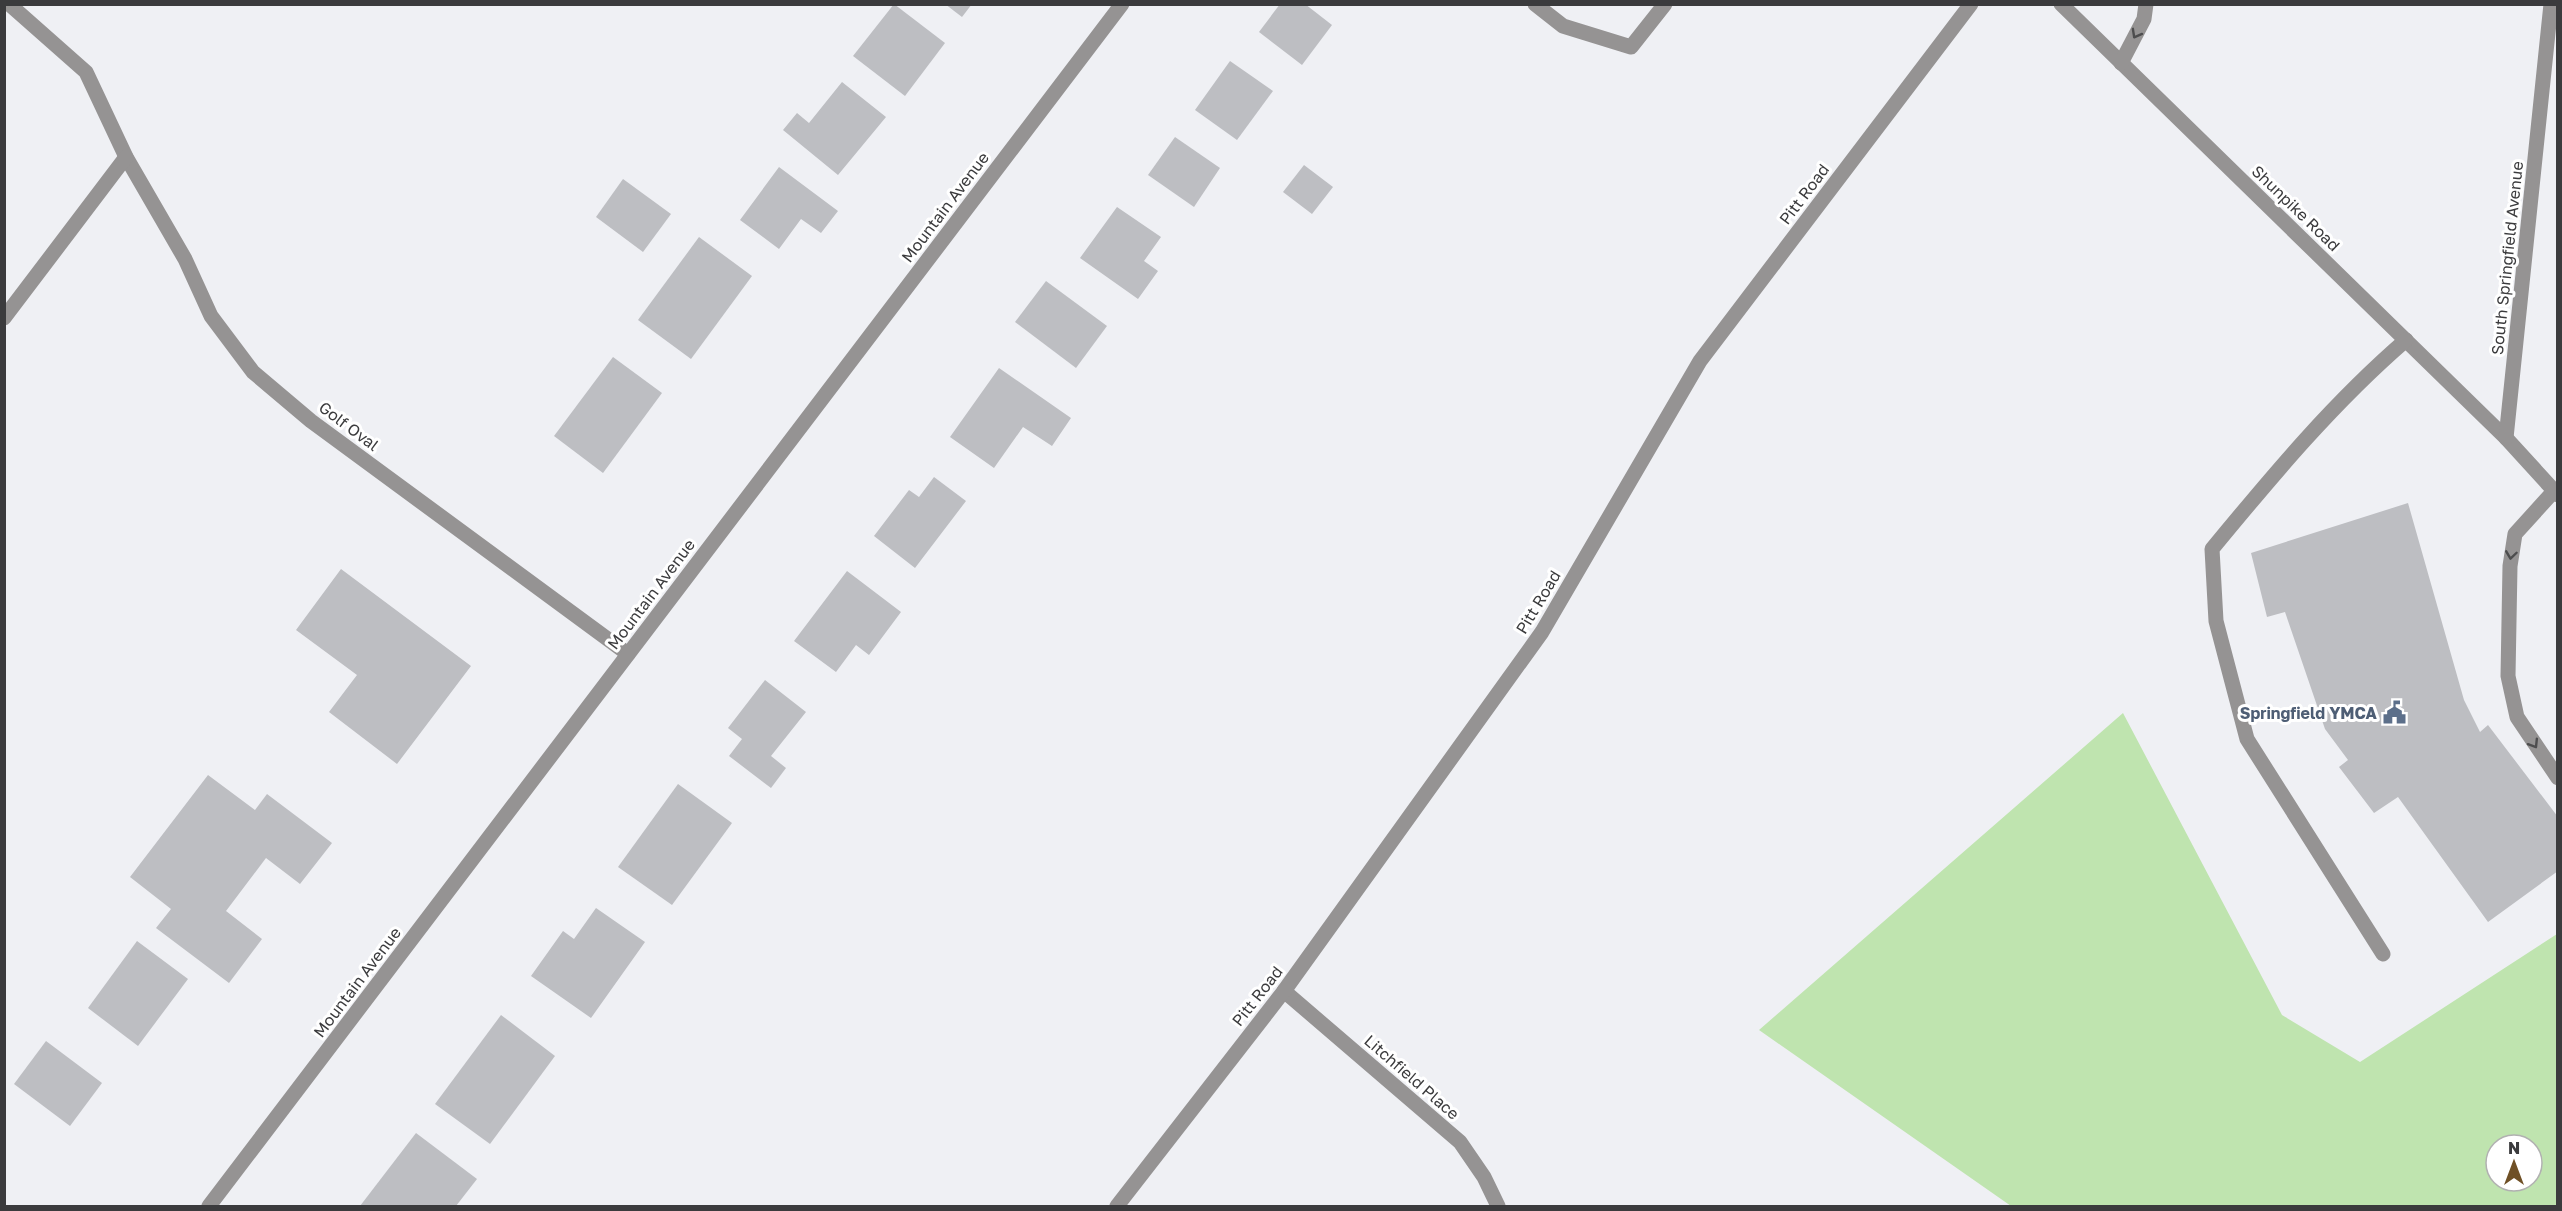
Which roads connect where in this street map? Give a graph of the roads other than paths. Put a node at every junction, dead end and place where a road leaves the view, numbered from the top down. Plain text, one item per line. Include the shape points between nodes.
1 (9, 4) edge
2 (1122, 4) edge
3 (1535, 4) edge
4 (1665, 4) edge
5 (1971, 4) edge
6 (2061, 4) edge
7 (2146, 4) edge
8 (2551, 4) edge
9 (2121, 63) junction
10 (126, 157) junction
11 (4, 318) edge
12 (2406, 340) junction
13 (2506, 438) junction
14 (2556, 493) edge
15 (628, 654) junction
16 (2558, 778) edge
17 (2382, 954) dead end
18 (1284, 991) junction
19 (209, 1206) edge
20 (1117, 1206) edge
21 (1498, 1206) edge

1 - 10 street, Golf Oval via 86,72
2 - 15 street, Mountain Avenue
3 - 4 street via 1563,26 1631,47
5 - 18 street, Pitt Road via 1700,361 1542,632
6 - 9 street, Shunpike Road
7 -> 9 street via 2144,19
8 - 13 street, South Springfield Avenue
9 - 12 street, Shunpike Road
10 - 11 street
10 - 15 street, Golf Oval via 184,259 211,316 253,372 311,421
12 - 13 street, Shunpike Road
12 - 17 street via 2360,380 2212,549 2216,621 2247,739
13 - 14 street
14 -> 16 street via 2514,534 2508,676 2517,717
15 - 19 street, Mountain Avenue
18 - 20 street, Pitt Road
18 - 21 street, Litchfield Place via 1460,1142

